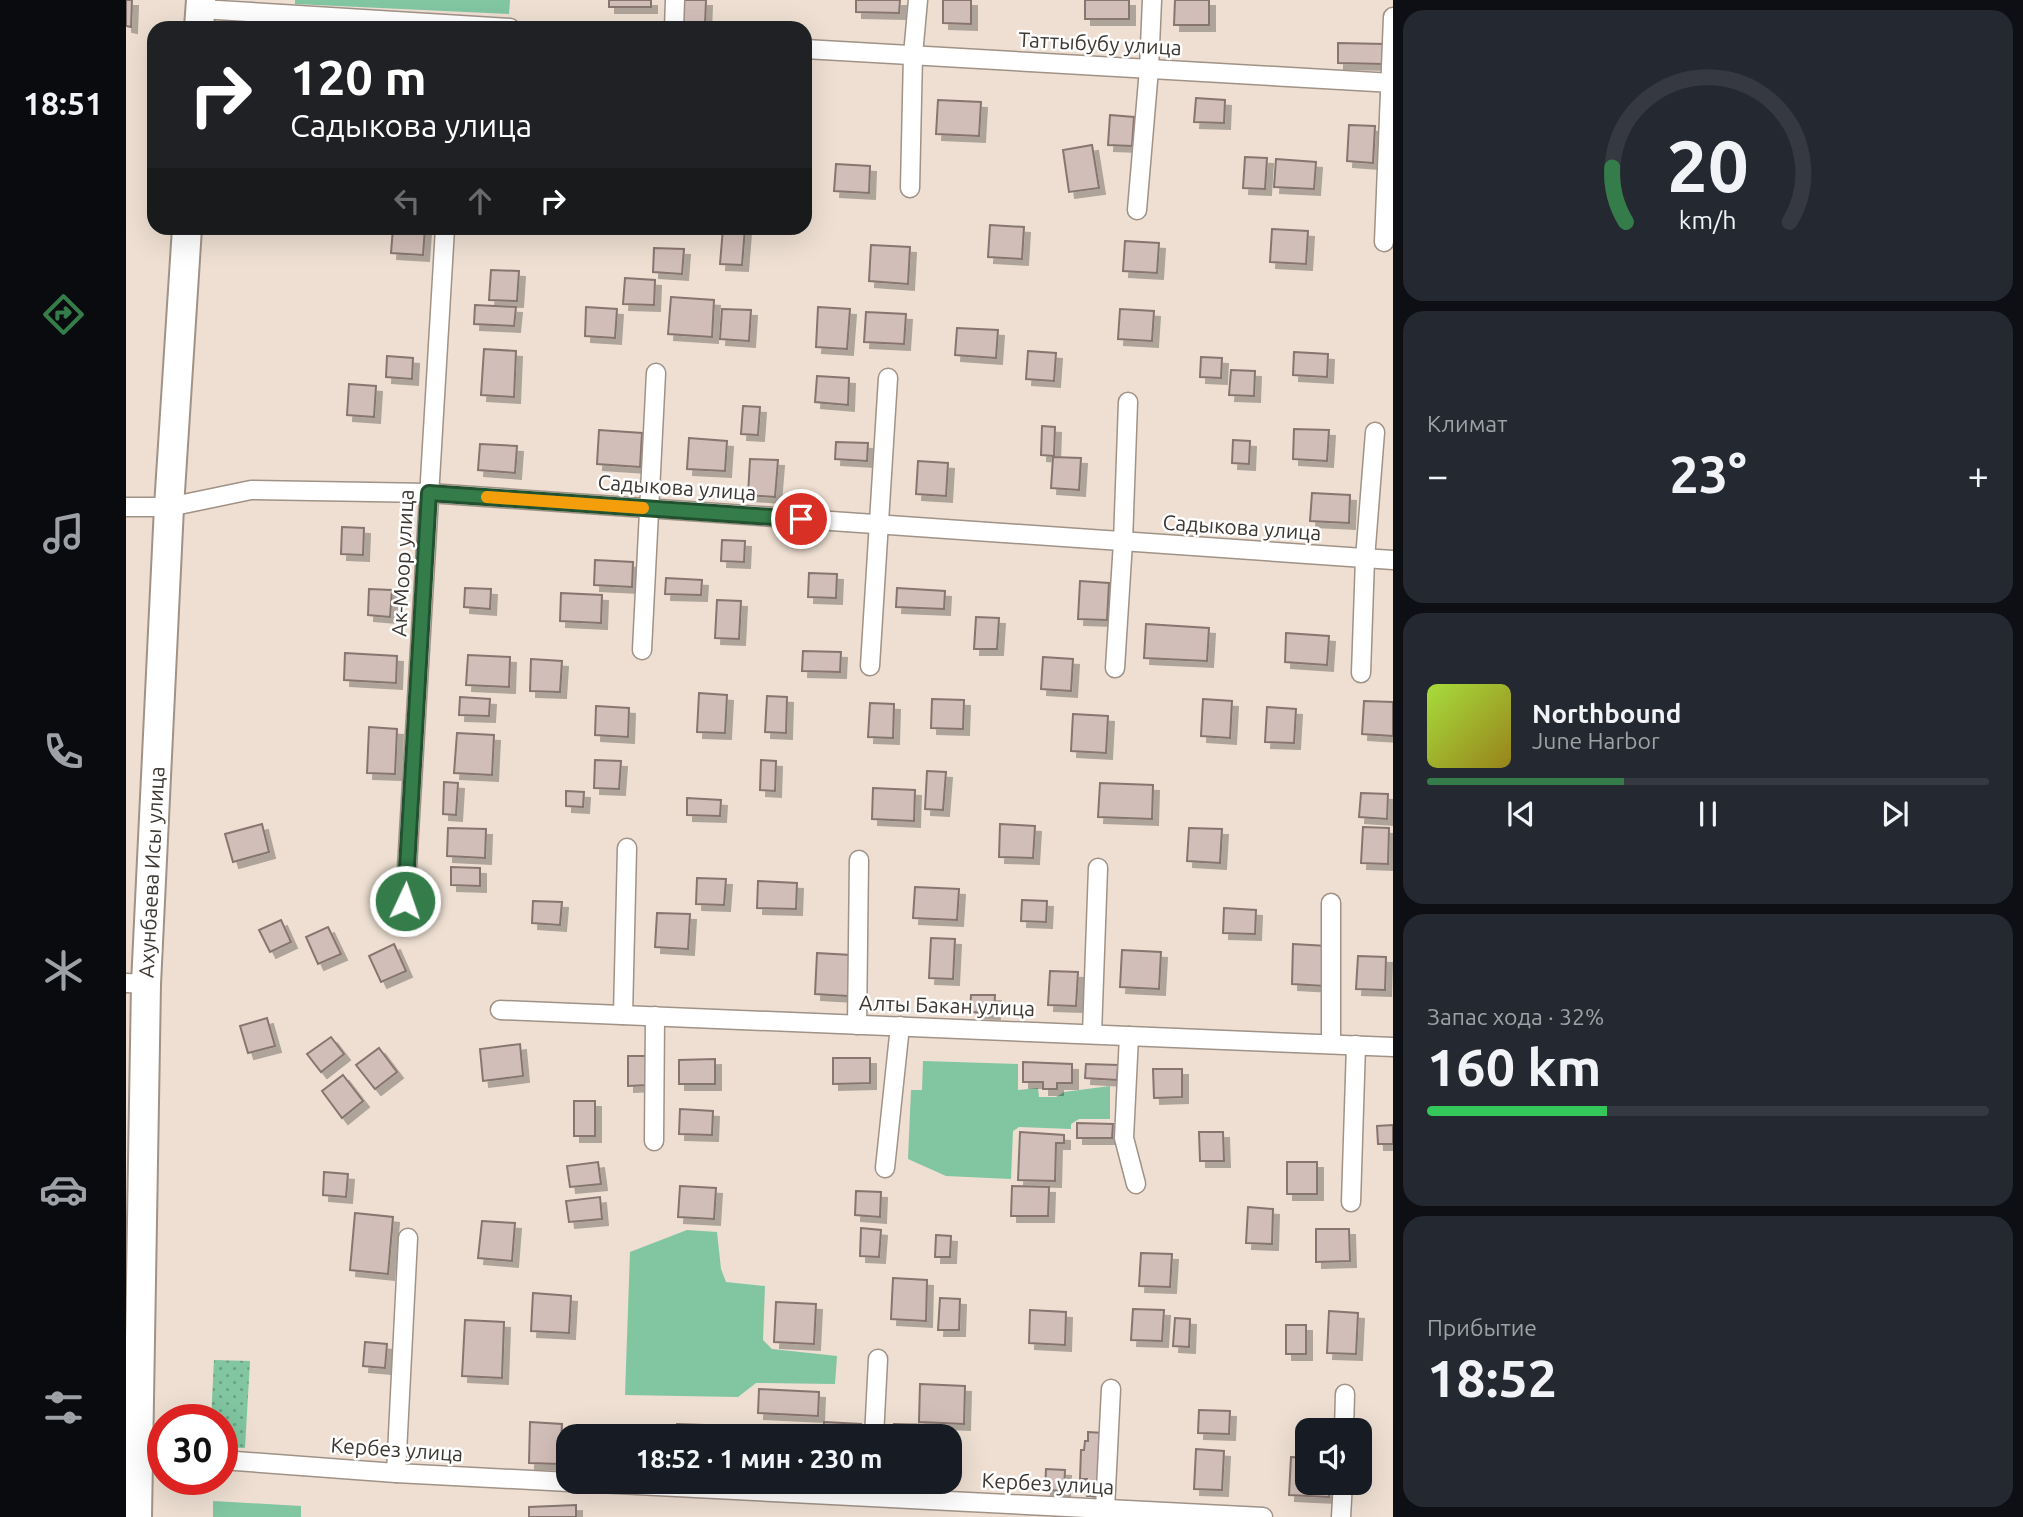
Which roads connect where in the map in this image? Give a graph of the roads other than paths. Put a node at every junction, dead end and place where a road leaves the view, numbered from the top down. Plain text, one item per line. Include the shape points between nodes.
1 (675, 0) edge
2 (918, 0) edge
3 (1152, 0) edge
4 (200, 12) edge
5 (1393, 17) edge
6 (366, 21) edge
7 (674, 21) edge
8 (812, 49) edge
9 (913, 55) junction
10 (1149, 69) junction
11 (1391, 83) edge
12 (910, 188) dead end
13 (1137, 210) dead end
14 (187, 235) edge
15 (445, 235) edge
16 (1384, 242) dead end
17 (656, 373) dead end
18 (888, 378) dead end
19 (1128, 402) dead end
20 (1375, 432) dead end
21 (429, 493) junction
22 (126, 507) edge
23 (169, 507) junction
24 (649, 508) junction
25 (878, 524) junction
26 (1123, 542) junction
27 (1364, 559) junction
28 (1393, 560) edge
29 (642, 650) dead end
30 (870, 666) dead end
31 (1115, 668) dead end
32 (1361, 673) dead end
33 (626, 848) dead end
34 (859, 860) dead end
35 (1098, 868) dead end
36 (405, 901) dead end
37 (1331, 903) dead end
38 (136, 983) edge
39 (500, 1010) dead end
40 (622, 1015) junction
41 (655, 1016) junction
42 (857, 1024) junction
43 (900, 1026) junction
44 (1092, 1034) junction
45 (1129, 1036) junction
46 (1331, 1044) junction
47 (1356, 1045) junction
48 (1393, 1046) edge
49 (654, 1141) dead end
50 (885, 1168) dead end
51 (1136, 1184) dead end
52 (1351, 1202) dead end
53 (408, 1238) dead end
54 (878, 1359) dead end
55 (1111, 1389) dead end
56 (1345, 1394) dead end
57 (1344, 1418) edge
58 (875, 1424) edge
59 (142, 1457) edge
60 (238, 1461) edge
61 (396, 1473) junction
62 (556, 1481) edge
63 (921, 1494) edge
64 (1343, 1495) edge
65 (1105, 1509) junction
66 (137, 1517) edge
67 (1263, 1517) edge
68 (1342, 1517) edge

1 - 7 street
2 - 9 street
3 - 10 street
4 - 6 street
5 - 11 street
8 - 9 street, Таттыбубу улица
9 - 10 street, Таттыбубу улица
9 - 12 street
10 - 11 street, Таттыбубу улица
10 - 13 street
11 - 16 street
14 - 23 main road, Ахунбаева Исы улица
15 - 21 street, Ак-Моор улица
17 - 24 street
18 - 25 street
19 - 26 street
20 - 27 street
21 - 23 street, Садыкова улица via 251,489
21 - 24 street, Садыкова улица
21 - 36 street, Ак-Моор улица
22 - 23 street, Садыкова улица
23 - 38 main road, Ахунбаева Исы улица
24 - 25 street, Садыкова улица
24 - 29 street
25 - 26 street, Садыкова улица
25 - 30 street
26 - 27 street, Садыкова улица
26 - 31 street
27 - 28 street, Садыкова улица
27 - 32 street
33 - 40 street
34 - 42 street
35 - 44 street
37 - 46 street
38 - 59 main road, Ахунбаева Исы улица
39 - 40 street, Алты Бакан улица
40 - 41 street, Алты Бакан улица
41 - 42 street, Алты Бакан улица
41 - 49 street
42 - 43 street, Алты Бакан улица
43 - 44 street, Алты Бакан улица
43 - 50 street
44 - 45 street, Алты Бакан улица
45 - 46 street, Алты Бакан улица
45 - 51 street via 1124,1138
46 - 47 street, Алты Бакан улица
47 - 48 street, Алты Бакан улица
47 - 52 street
53 - 61 street
54 - 58 street
55 - 65 street
56 - 57 street
59 - 66 main road, Ахунбаева Исы улица
60 - 61 street, Кербез улица
61 - 62 street, Кербез улица
63 - 65 street, Кербез улица
64 - 68 street
65 - 67 street, Кербез улица

